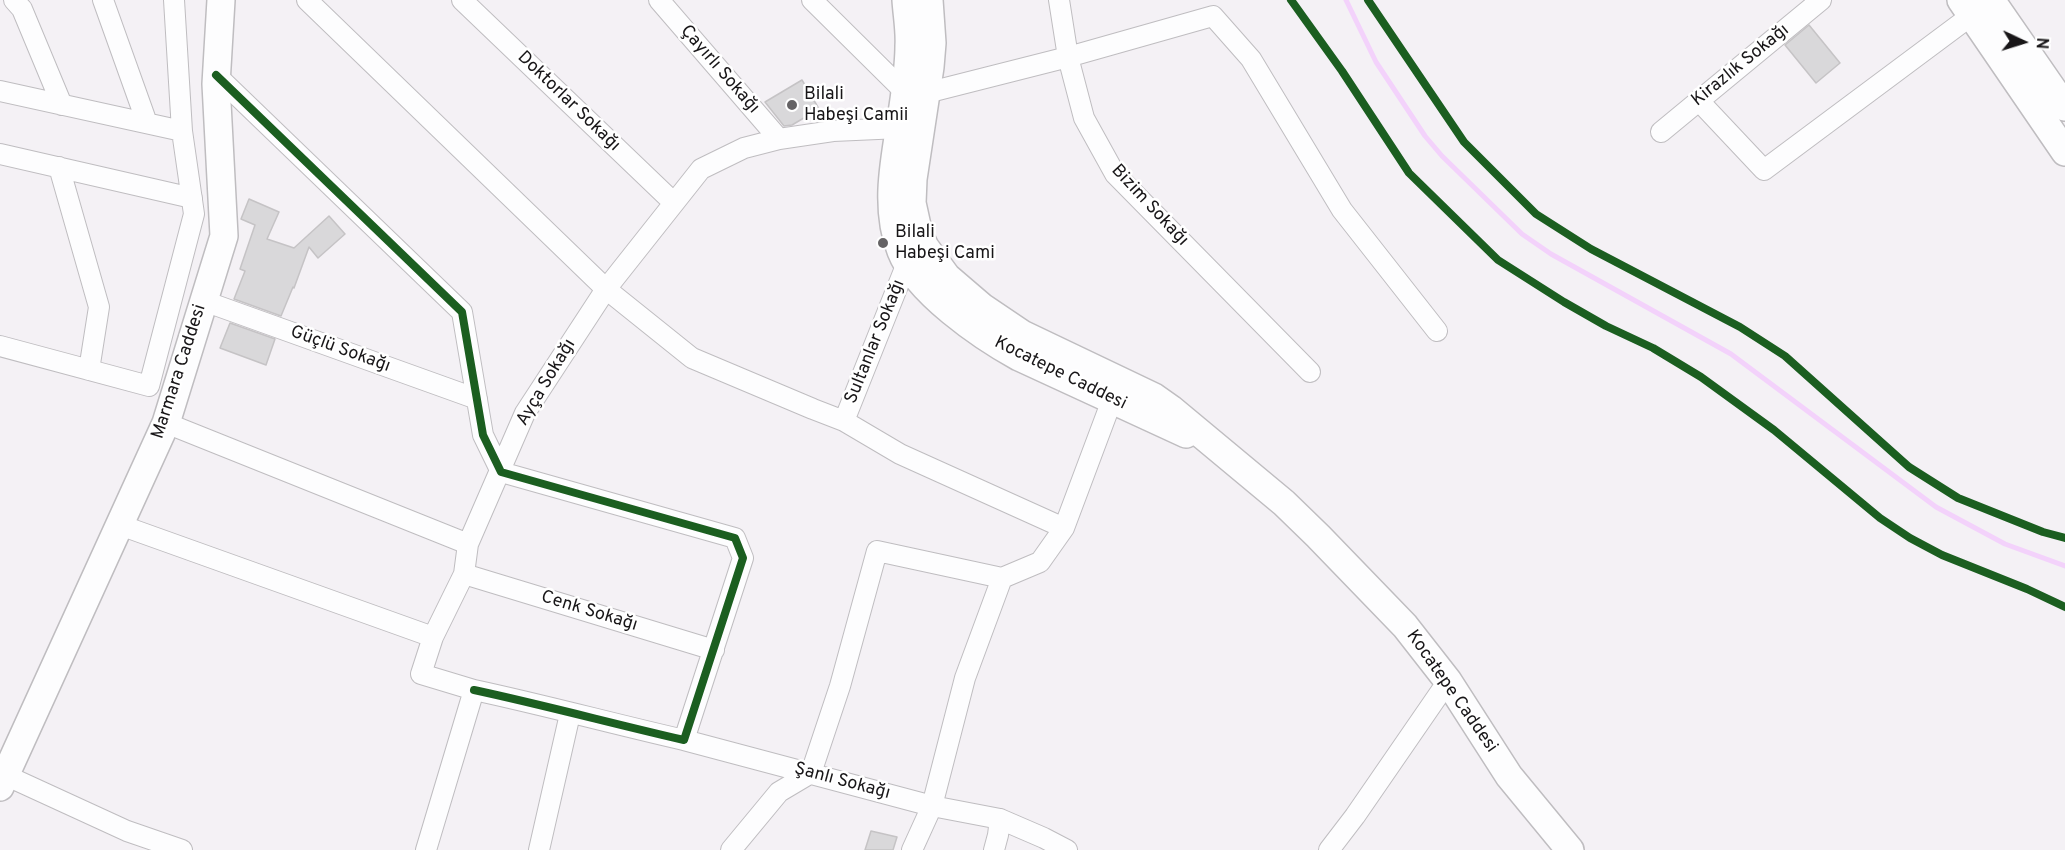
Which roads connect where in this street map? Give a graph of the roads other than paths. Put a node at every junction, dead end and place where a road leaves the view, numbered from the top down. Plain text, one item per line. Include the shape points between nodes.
1 (14, 0) edge
2 (103, 0) edge
3 (174, 0) edge
4 (221, 0) edge
5 (307, 0) edge
6 (462, 0) edge
7 (659, 0) edge
8 (812, 0) edge
9 (906, 0) edge
10 (929, 0) edge
11 (1059, 0) edge
12 (1821, 0) edge
13 (1975, 5) edge
14 (1210, 8) edge
15 (1068, 57) junction
16 (216, 75) junction
17 (0, 91) edge
18 (916, 92) junction
19 (1699, 101) junction
20 (62, 105) junction
21 (2065, 107) edge
22 (147, 123) junction
23 (910, 127) junction
24 (182, 131) junction
25 (1661, 132) dead end
26 (779, 139) junction
27 (2065, 152) edge
28 (0, 154) edge
29 (59, 168) junction
30 (192, 198) junction
31 (674, 203) junction
32 (919, 235) junction
33 (908, 263) junction
34 (606, 289) junction
35 (204, 301) junction
36 (1437, 331) dead end
37 (0, 346) edge
38 (89, 370) junction
39 (1310, 372) dead end
40 (1117, 391) junction
41 (477, 399) junction
42 (844, 421) junction
43 (166, 423) junction
44 (501, 472) junction
45 (120, 525) junction
46 (1064, 528) junction
47 (468, 544) junction
48 (464, 574) junction
49 (1002, 578) junction
50 (433, 637) junction
51 (714, 650) junction
52 (1448, 681) junction
53 (474, 690) junction
54 (570, 714) junction
55 (684, 740) junction
56 (811, 773) junction
57 (3, 781) edge
58 (932, 806) junction
59 (1000, 819) junction
60 (182, 850) edge
61 (426, 850) edge
62 (539, 850) edge
63 (731, 850) edge
64 (912, 850) edge
65 (994, 850) edge
66 (1067, 850) edge
67 (1329, 850) edge
68 (1570, 850) edge

1 - 20 street via 22,9
2 - 22 street
3 - 24 street
4 - 16 main road, Marmara Caddesi
5 - 34 street
6 - 31 street, Doktorlar Sokağı
7 - 26 street, Çayırlı Sokağı
8 - 18 street
9 - 18 main road, Kocatepe Caddesi
10 - 18 main road, Kocatepe Caddesi via 932,43
11 - 15 street, Bizim Sokağı
12 - 19 street, Kirazlık Sokağı
13 - 19 street via 1764,170
13 - 21 main road
13 - 27 main road
14 - 15 street
14 - 36 street via 1251,59 1342,210
15 - 18 street
15 - 39 street, Bizim Sokağı via 1084,118 1115,174
16 - 35 main road, Marmara Caddesi via 224,236
16 - 41 street via 462,312
17 - 20 street
18 - 23 main road, Kocatepe Caddesi
19 - 25 street, Kirazlık Sokağı
20 - 22 street
22 - 24 street
23 - 26 street, Ayça Sokağı via 833,131
23 - 32 main road, Kocatepe Caddesi via 912,202
23 - 33 main road, Kocatepe Caddesi via 893,181 893,212 901,250
24 - 30 street
26 - 31 street, Ayça Sokağı via 744,148 701,169
28 - 29 street
29 - 30 street
29 - 38 street via 99,307
30 - 38 street via 194,214 149,386
31 - 34 street, Ayça Sokağı
32 - 33 main road
32 - 40 main road, Kocatepe Caddesi via 947,277 982,307
33 - 40 main road, Kocatepe Caddesi via 933,294 995,343 1019,357
33 - 42 street, Sultanlar Sokağı
34 - 42 street via 692,358
34 - 44 street, Ayça Sokağı via 525,414
35 - 41 street, Güçlü Sokağı
35 - 43 main road, Marmara Caddesi
37 - 38 street
40 - 46 street
40 - 52 main road, Kocatepe Caddesi via 1154,397 1284,503 1405,627
41 - 44 street via 483,435
42 - 46 street via 900,454
43 - 45 main road, Marmara Caddesi
43 - 47 street
44 - 47 street, Ayça Sokağı
44 - 51 street via 735,538 743,558
45 - 50 street
45 - 57 main road, Marmara Caddesi
46 - 49 street via 1040,562
47 - 48 street, Ayça Sokağı
48 - 50 street, Ayça Sokağı
48 - 51 street, Cenk Sokağı
49 - 56 street via 877,551 840,686
49 - 58 street via 965,678
50 - 53 street, Ayça Sokağı via 421,674
51 - 55 street
52 - 67 street
52 - 68 main road, Kocatepe Caddesi via 1509,776
53 - 54 street, Şanlı Sokağı
53 - 61 street
54 - 55 street, Şanlı Sokağı
54 - 62 street
55 - 56 street, Şanlı Sokağı
56 - 58 street, Şanlı Sokağı
56 - 63 street via 779,792
57 - 60 street
58 - 59 street, Şanlı Sokağı
58 - 64 street
59 - 65 street
59 - 66 street, Şanlı Sokağı

